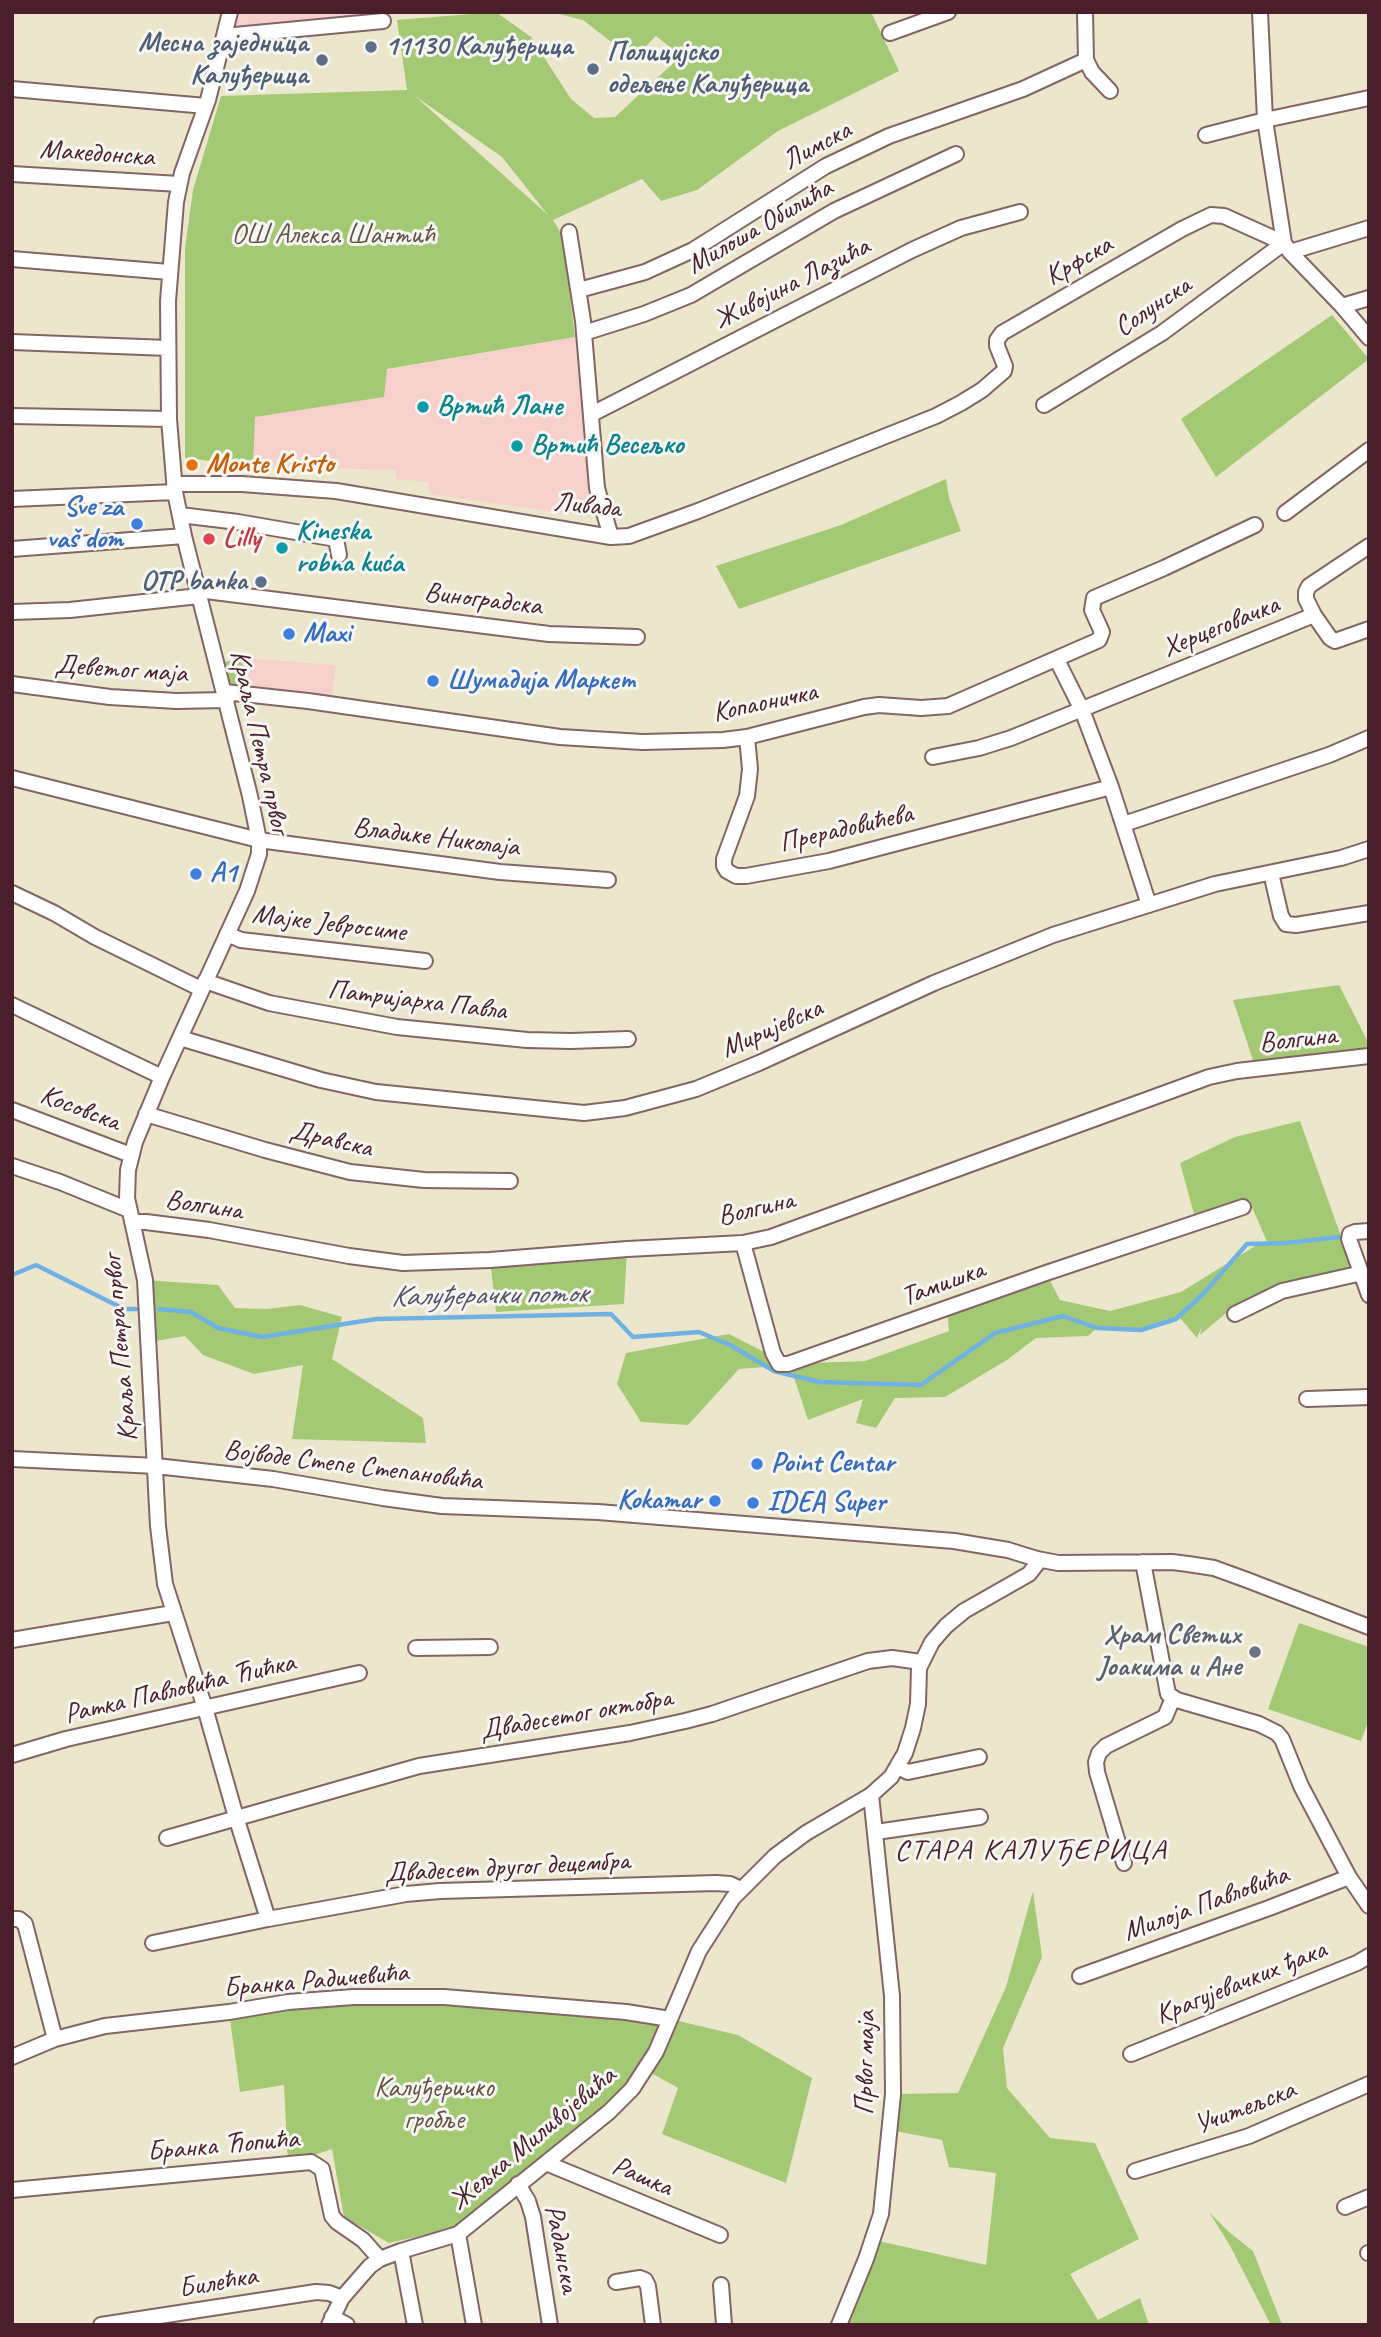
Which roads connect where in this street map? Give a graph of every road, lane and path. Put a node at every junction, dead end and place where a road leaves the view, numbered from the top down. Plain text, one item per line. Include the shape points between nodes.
1 (230, 12) edge
2 (948, 12) edge
3 (1084, 12) edge
4 (1260, 12) edge
5 (383, 22) dead end
6 (890, 33) dead end
7 (224, 36) junction
8 (1086, 60) junction
9 (12, 89) edge
10 (1110, 91) dead end
11 (1369, 98) edge
12 (206, 106) junction
13 (1265, 120) junction
14 (1206, 135) dead end
15 (956, 154) dead end
16 (12, 174) edge
17 (179, 184) junction
18 (1020, 212) dead end
19 (1369, 228) edge
20 (569, 232) dead end
21 (1287, 247) junction
22 (12, 259) edge
23 (169, 272) junction
24 (579, 290) junction
25 (1369, 298) edge
26 (1342, 306) junction
27 (584, 333) junction
28 (1369, 338) edge
29 (12, 342) edge
30 (168, 348) junction
31 (1004, 371) joint
32 (1044, 405) dead end
33 (592, 414) junction
34 (12, 416) edge
35 (169, 419) junction
36 (1369, 450) edge
37 (174, 488) junction
38 (12, 499) edge
39 (1286, 513) dead end
40 (180, 515) junction
41 (1255, 525) dead end
42 (184, 536) junction
43 (611, 537) junction
44 (1369, 546) edge
45 (12, 549) edge
46 (339, 555) dead end
47 (198, 593) junction
48 (12, 612) edge
49 (1314, 615) junction
50 (1369, 629) edge
51 (637, 637) dead end
52 (1057, 660) junction
53 (12, 684) edge
54 (226, 696) junction
55 (1082, 710) junction
56 (747, 737) junction
57 (1369, 738) edge
58 (933, 757) dead end
59 (12, 778) edge
60 (1111, 786) junction
61 (1124, 824) junction
62 (259, 840) junction
63 (1369, 849) edge
64 (1271, 873) junction
65 (607, 880) dead end
66 (12, 893) edge
67 (1149, 905) junction
68 (1369, 913) edge
69 (227, 934) junction
70 (425, 961) dead end
71 (203, 985) junction
72 (12, 1005) edge
73 (180, 1038) junction
74 (628, 1040) dead end
75 (1369, 1056) edge
76 (162, 1077) junction
77 (12, 1110) edge
78 (146, 1114) junction
79 (131, 1155) junction
80 (12, 1166) edge
81 (510, 1181) dead end
82 (1243, 1207) dead end
83 (131, 1216) junction
84 (1369, 1231) edge
85 (743, 1243) junction
86 (1362, 1273) junction
87 (1369, 1295) edge
88 (1235, 1314) dead end
89 (1369, 1397) edge
90 (1307, 1399) dead end
91 (12, 1459) edge
92 (156, 1466) junction
93 (1037, 1559) junction
94 (1143, 1562) junction
95 (173, 1613) junction
96 (1369, 1627) edge
97 (12, 1640) edge
98 (490, 1647) dead end
99 (416, 1648) dead end
100 (921, 1662) junction
101 (359, 1673) dead end
102 (1174, 1698) junction
103 (205, 1708) junction
104 (12, 1755) edge
105 (979, 1756) dead end
106 (897, 1767) junction
107 (871, 1795) junction
108 (980, 1816) dead end
109 (236, 1817) junction
110 (876, 1832) junction
111 (167, 1838) dead end
112 (1124, 1863) dead end
113 (1349, 1877) junction
114 (741, 1889) junction
115 (1369, 1906) edge
116 (12, 1919) edge
117 (268, 1919) junction
118 (153, 1943) dead end
119 (1369, 1956) edge
120 (1080, 1976) dead end
121 (670, 2019) junction
122 (55, 2039) junction
123 (1131, 2054) dead end
124 (12, 2057) edge
125 (1369, 2084) edge
126 (546, 2163) junction
127 (1135, 2171) dead end
128 (518, 2184) junction
129 (12, 2190) edge
130 (1369, 2197) edge
131 (1345, 2207) dead end
132 (458, 2234) junction
133 (720, 2235) dead end
134 (401, 2251) junction
135 (380, 2259) junction
136 (616, 2282) dead end
137 (721, 2285) dead end
138 (342, 2298) junction
139 (331, 2321) edge
140 (840, 2324) edge
141 (101, 2325) edge
142 (348, 2325) edge
143 (415, 2325) edge
144 (474, 2325) edge
145 (550, 2325) edge
146 (653, 2325) edge
147 (724, 2325) edge

1 - 7 street, Краља Петра првог
2 - 6 street
3 - 8 street
4 - 13 street
5 - 7 street
7 - 12 street, Краља Петра првог
8 - 10 street
8 - 24 street, Лимска via 1011,94 889,136 826,166 693,250 645,271
9 - 12 street
11 - 13 street
12 - 17 street, Краља Петра првог
13 - 14 street
13 - 21 street
15 - 27 street, Милоша Обилића via 834,211 691,295
16 - 17 street, Македонска
17 - 23 street, Краља Петра првог
18 - 33 street, Живојина Лазића via 961,228 912,250
19 - 21 street, Солунска
20 - 24 street
21 - 26 street
21 - 31 street, Крфска via 1217,215 1206,216 1002,333 996,340
21 - 32 street, Солунска via 1162,333
22 - 23 street
23 - 30 street, Краља Петра првог
24 - 27 street
25 - 26 street
26 - 28 street
27 - 33 street
29 - 30 street
30 - 35 street, Краља Петра првог
31 - 43 street, Ливада via 982,390 936,416 698,511 628,536
33 - 43 street via 597,488
34 - 35 street
35 - 37 street, Краља Петра првог
36 - 39 street
37 - 38 street, Ливада
37 - 40 street, Краља Петра првог
37 - 43 street, Ливада via 243,484 336,491
40 - 42 street, Краља Петра првог
40 - 46 street via 336,539
41 - 52 street, Копаоничка via 1094,598 1092,610 1101,637
42 - 45 street
42 - 47 street, Краља Петра првог
44 - 49 street via 1309,586 1306,599
47 - 48 street, Виноградска via 70,610
47 - 51 street, Виноградска via 549,634
47 - 54 street, Краља Петра првог
49 - 50 street, Херцеговачка via 1335,641
49 - 55 street, Херцеговачка
52 - 55 street
52 - 56 street, Копаоничка via 947,706 864,706
53 - 54 street, Деветог маја via 176,701
54 - 56 street, Копаоничка via 308,701 560,737 642,742
54 - 62 street, Краља Петра првог
55 - 58 street, Херцеговачка via 1011,738
55 - 60 street
56 - 60 street, Прерадовићева via 747,796 724,859 727,871 736,876 829,861
57 - 61 street
59 - 62 street, Владике Николаја
60 - 61 street
61 - 67 street
62 - 65 street, Владике Николаја via 500,872
62 - 69 street, Краља Петра првог via 255,872
63 - 64 street, Миријевска
64 - 67 street, Миријевска via 1215,884
64 - 68 street via 1286,924
66 - 71 street, Патријарха Павла via 95,937
67 - 73 street, Миријевска via 995,957 696,1089 597,1112 376,1092
69 - 70 street, Мајке Јевросиме via 241,940
69 - 71 street, Краља Петра првог
71 - 73 street, Краља Петра првог
71 - 74 street, Патријарха Павла via 269,1003 397,1027 527,1040
72 - 76 street
73 - 76 street, Краља Петра првог
75 - 85 street, Волгина via 1209,1077 771,1237
76 - 78 street, Краља Петра првог
77 - 79 street, Косовска
78 - 79 street, Краља Петра првог
78 - 81 street, Дравска via 350,1171 424,1180
79 - 83 street, Краља Петра првог via 127,1183
80 - 83 street, Волгина via 60,1182
82 - 85 street, Тамишка via 788,1364 775,1359
83 - 85 street, Волгина via 412,1263
83 - 92 street, Краља Петра првог via 145,1280
84 - 86 street via 1350,1234
86 - 87 street
86 - 88 street via 1282,1291
89 - 90 street
91 - 92 street, Војводе Степе Степановића
92 - 93 street, Војводе Степе Степановића via 273,1479 420,1504 598,1511 867,1533 984,1545
92 - 95 street, Краља Петра првог via 160,1553
93 - 94 street, Војводе Степе Степановића via 1075,1564
93 - 100 street, Жељка Миливојевића via 1030,1574 946,1626
94 - 96 street, Војводе Степе Степановића via 1214,1568
94 - 102 street via 1166,1689
95 - 97 street
95 - 103 street, Краља Петра првог
98 - 99 street
100 - 106 street, Жељка Миливојевића via 913,1728
100 - 109 street, Двадесетог октобра via 868,1661 698,1718 419,1766
101 - 103 street, Ратка Павловића Ћићка
102 - 112 street via 1165,1717 1106,1746 1096,1762
102 - 113 street via 1278,1733
103 - 104 street, Ратка Павловића Ћићка
103 - 109 street, Краља Петра првог
105 - 106 street via 908,1772
106 - 107 street, Жељка Миливојевића
107 - 110 street, Првог маја
107 - 114 street, Жељка Миливојевића via 806,1833
108 - 110 street
109 - 111 street, Двадесетог октобра
109 - 117 street, Краља Петра првог
110 - 140 street, Првог маја via 892,1996 893,2102 878,2227
113 - 115 street
113 - 120 street, Милоја Павловића
114 - 117 street, Двадесет другог децембра via 716,1884 440,1891
114 - 121 street, Жељка Миливојевића via 699,1951
116 - 122 street via 25,1924
117 - 118 street, Двадесет другог децембра
119 - 123 street, Крагујевачких ђака
121 - 122 street, Бранка Радичевића via 444,1997 384,1996 288,2002 105,2026
121 - 126 street, Жељка Миливојевића via 632,2089
122 - 124 street, Бранка Радичевића
125 - 127 street, Учитељска via 1249,2136
126 - 128 street, Жељка Миливојевића
126 - 133 street, Рашка
128 - 132 street, Жељка Миливојевића
128 - 145 street, Раданска via 533,2217
129 - 135 street, Бранка Ћопића via 311,2162 322,2169 332,2216
130 - 131 street
132 - 134 street, Жељка Миливојевића
132 - 144 street
134 - 135 street, Жељка Миливојевића
134 - 143 street
135 - 138 street, Жељка Миливојевића
136 - 146 street via 645,2280
137 - 147 street
138 - 139 street, Жељка Миливојевића
138 - 141 street, Билећка via 316,2292
139 - 142 street

